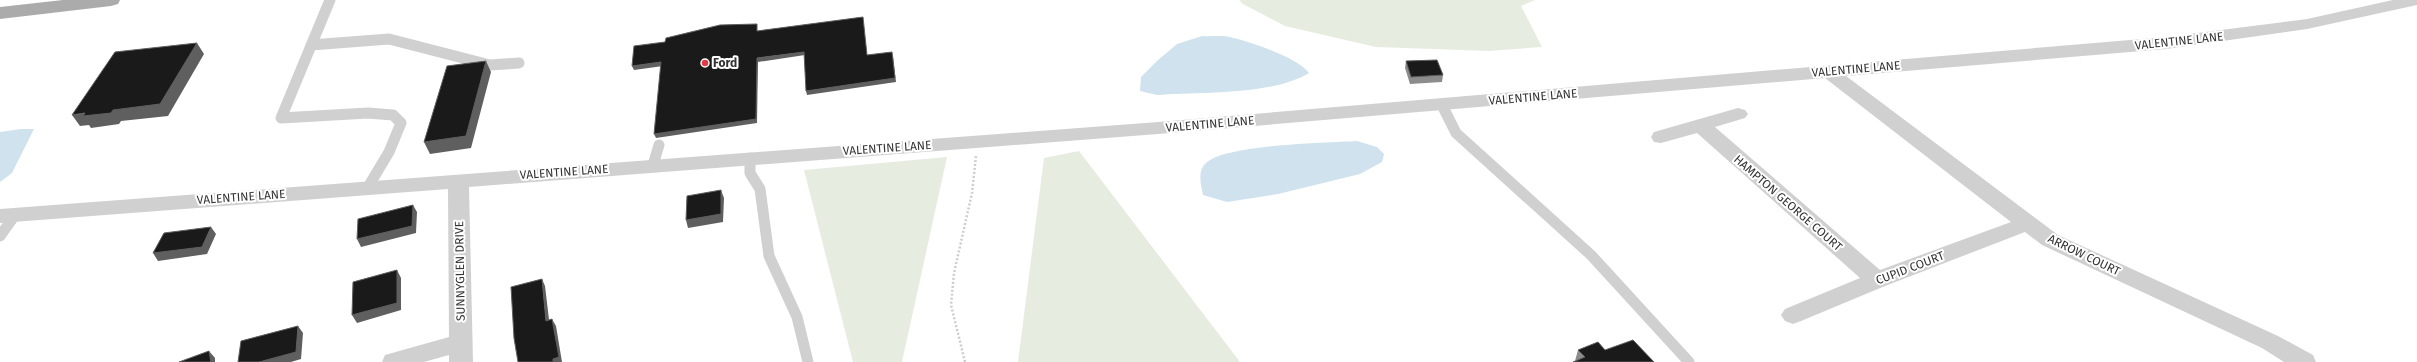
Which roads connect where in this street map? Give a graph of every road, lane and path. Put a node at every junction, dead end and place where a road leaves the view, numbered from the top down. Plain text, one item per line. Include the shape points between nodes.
1 (111, 0) edge
2 (330, 0) edge
3 (2417, 0) edge
4 (35, 5) edge
5 (0, 13) edge
6 (311, 45) junction
7 (519, 63) dead end
8 (1828, 71) junction
9 (1442, 105) junction
10 (1738, 114) dead end
11 (1700, 125) junction
12 (1661, 137) dead end
13 (978, 142) junction
14 (659, 145) dead end
15 (750, 158) junction
16 (653, 165) junction
17 (458, 181) junction
18 (368, 187) junction
19 (8, 215) edge
20 (2029, 223) junction
21 (0, 236) edge
22 (1877, 280) junction
23 (1793, 315) dead end
24 (461, 352) edge
25 (394, 362) edge
26 (808, 362) edge
27 (965, 362) edge
28 (1689, 362) edge
29 (2304, 362) edge

1 - 4 main road
2 - 6 lane
3 - 8 street, VALENTINE LANE via 2307,24 2166,43
4 - 5 main road
6 - 7 lane via 389,39 490,65
6 - 18 lane via 281,118 368,113 393,115 401,123 389,152
8 - 9 street, VALENTINE LANE
8 - 20 street, ARROW COURT
9 - 13 street, VALENTINE LANE
9 - 28 lane via 1456,133 1591,255
10 - 11 street
11 - 12 street
11 - 22 street, HAMPTON GEORGE COURT
13 - 15 street, VALENTINE LANE
13 - 27 path via 972,193 954,273 951,305
14 - 16 lane
15 - 16 street, VALENTINE LANE
15 - 26 lane via 750,172 760,189 769,256 797,317
16 - 17 street, VALENTINE LANE
17 - 18 street, VALENTINE LANE
17 - 24 street, SUNNYGLEN DRIVE
18 - 19 street, VALENTINE LANE
19 - 21 lane
20 - 22 street, CUPID COURT
20 - 29 street, ARROW COURT via 2050,240 2270,342
22 - 23 street, CUPID COURT
24 - 25 street

